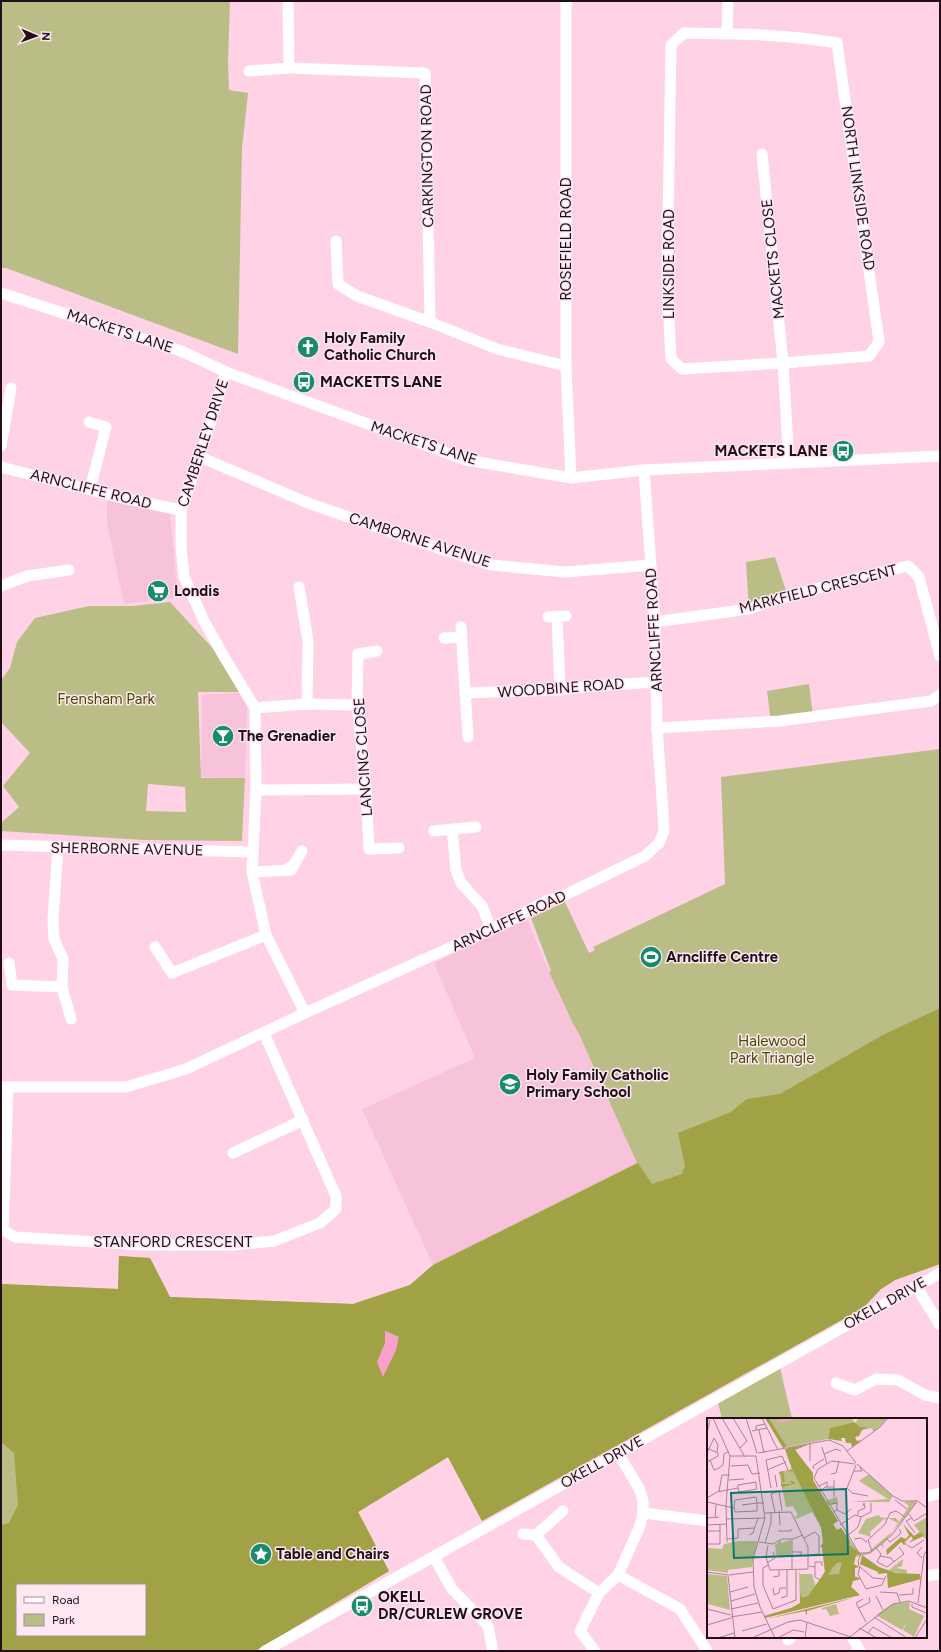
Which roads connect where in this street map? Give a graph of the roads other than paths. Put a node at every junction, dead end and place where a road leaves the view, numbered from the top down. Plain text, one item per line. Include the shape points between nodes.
1 (288, 1) edge
2 (566, 1) edge
3 (728, 1) edge
4 (727, 34) junction
5 (289, 68) junction
6 (249, 70) dead end
7 (762, 154) dead end
8 (336, 241) dead end
9 (1, 293) edge
10 (430, 322) junction
11 (784, 363) junction
12 (566, 366) junction
13 (226, 372) junction
14 (11, 388) dead end
15 (89, 422) dead end
16 (1, 446) edge
17 (940, 456) edge
18 (200, 457) junction
19 (789, 463) junction
20 (1, 467) edge
21 (644, 470) junction
22 (571, 478) junction
23 (90, 489) junction
24 (181, 510) junction
25 (651, 565) junction
26 (69, 570) dead end
27 (1, 586) edge
28 (299, 586) dead end
29 (557, 617) dead end
30 (655, 622) junction
31 (444, 638) dead end
32 (377, 651) dead end
33 (940, 656) edge
34 (657, 682) junction
35 (560, 690) junction
36 (465, 694) junction
37 (940, 695) edge
38 (307, 704) junction
39 (357, 705) junction
40 (255, 708) junction
41 (657, 728) junction
42 (468, 738) dead end
43 (366, 789) junction
44 (256, 790) junction
45 (476, 827) dead end
46 (452, 829) junction
47 (434, 831) dead end
48 (1, 845) edge
49 (58, 847) junction
50 (399, 848) dead end
51 (302, 851) dead end
52 (252, 852) junction
53 (252, 872) junction
54 (491, 929) junction
55 (266, 935) junction
56 (155, 947) dead end
57 (9, 963) dead end
58 (62, 987) junction
59 (305, 1013) junction
60 (71, 1019) dead end
61 (264, 1033) junction
62 (4, 1087) edge
63 (303, 1120) junction
64 (233, 1153) dead end
65 (940, 1273) edge
66 (916, 1286) junction
67 (940, 1325) edge
68 (836, 1383) dead end
69 (940, 1398) edge
70 (618, 1453) junction
71 (940, 1493) edge
72 (927, 1494) edge
73 (563, 1511) dead end
74 (643, 1513) junction
75 (707, 1521) edge
76 (523, 1534) dead end
77 (536, 1535) junction
78 (434, 1556) junction
79 (940, 1574) edge
80 (618, 1575) junction
81 (927, 1576) edge
82 (599, 1593) junction
83 (853, 1638) edge
84 (271, 1649) edge
85 (493, 1651) edge
86 (596, 1651) edge
87 (706, 1651) edge
88 (860, 1651) edge

1 - 5 street
2 - 12 street, ROSEFIELD ROAD
3 - 4 street
4 - 11 street, LINKSIDE ROAD via 684,33 671,45 667,280 671,359 682,369
4 - 11 street, NORTH LINKSIDE ROAD via 816,39 838,43 879,342 869,356
5 - 6 street
5 - 10 street, CARKINGTON ROAD via 425,73
7 - 11 street, MACKETS CLOSE
8 - 10 street via 338,284 357,296
9 - 13 street, MACKETS LANE via 181,351
10 - 12 street via 497,349
11 - 19 street
12 - 22 street, ROSEFIELD ROAD
13 - 18 street, CAMBERLEY DRIVE
13 - 22 street, MACKETS LANE via 466,460
14 - 16 street
15 - 23 street via 106,427
17 - 19 street, MACKETS LANE
18 - 24 street, CAMBERLEY DRIVE
18 - 25 street, CAMBORNE AVENUE via 308,503 491,565 565,572
19 - 21 street, MACKETS LANE
20 - 23 street, ARNCLIFFE ROAD
21 - 22 street, MACKETS LANE
21 - 25 street, ARNCLIFFE ROAD
23 - 24 street, ARNCLIFFE ROAD
24 - 40 street, CAMBERLEY DRIVE via 184,577 222,655
25 - 30 street, ARNCLIFFE ROAD
26 - 27 street via 27,576
28 - 38 street via 308,641
29 - 35 street
30 - 33 street, MARKFIELD CRESCENT via 748,609 908,566 919,577
30 - 34 street, ARNCLIFFE ROAD
31 - 36 street via 461,632
32 - 39 street, LANCING CLOSE via 358,654
34 - 35 street, WOODBINE ROAD
34 - 41 street, ARNCLIFFE ROAD
35 - 36 street, WOODBINE ROAD
36 - 42 street
37 - 41 street via 931,701 780,721
38 - 39 street
38 - 40 street
39 - 43 street, LANCING CLOSE
40 - 44 street
41 - 54 street, ARNCLIFFE ROAD via 664,831 659,842 645,856
43 - 44 street
43 - 50 street, LANCING CLOSE via 369,850
44 - 52 street
45 - 46 street
46 - 47 street
46 - 54 street via 456,870 461,883 482,906
48 - 49 street, SHERBORNE AVENUE
49 - 52 street, SHERBORNE AVENUE
49 - 58 street via 53,920 54,939 63,959
51 - 53 street via 290,868
52 - 53 street
53 - 55 street
54 - 59 street, ARNCLIFFE ROAD
55 - 56 street via 172,974
55 - 59 street
57 - 58 street via 12,985
58 - 60 street
59 - 61 street, ARNCLIFFE ROAD
61 - 62 street, ARNCLIFFE ROAD via 186,1069 126,1087
61 - 63 street, STANFORD CRESCENT
62 - 63 street, STANFORD CRESCENT via 3,1230 15,1237 143,1245 233,1245 274,1241 320,1223 336,1209 336,1196
63 - 64 street
65 - 66 street, OKELL DRIVE
66 - 67 street
66 - 70 street, OKELL DRIVE
68 - 69 street via 855,1390 876,1379 898,1380 925,1395
70 - 74 street via 640,1490
70 - 78 street, OKELL DRIVE
71 - 72 street
73 - 77 street
74 - 75 street
74 - 80 street via 640,1526
76 - 77 street
77 - 82 street via 559,1567
78 - 84 street, OKELL DRIVE
78 - 85 street via 452,1589 488,1626
79 - 81 street
80 - 82 street
80 - 87 street via 680,1609
82 - 86 street via 580,1631
83 - 88 street

